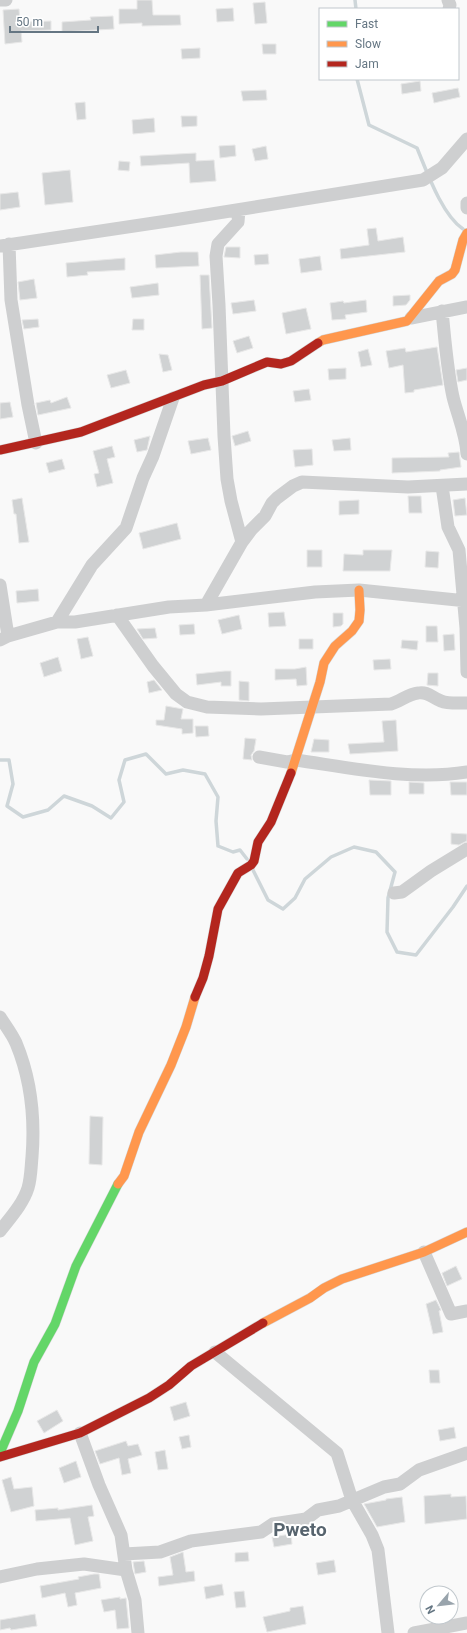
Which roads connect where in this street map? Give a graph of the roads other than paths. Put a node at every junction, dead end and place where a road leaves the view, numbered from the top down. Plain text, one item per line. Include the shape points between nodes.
1 (0, 0) edge
2 (6, 0) edge
3 (467, 139) edge
4 (467, 203) edge
5 (467, 208) edge
6 (239, 210) junction
7 (467, 234) edge
8 (4, 245) edge
9 (467, 307) edge
10 (442, 311) junction
11 (411, 318) junction
12 (222, 381) junction
13 (173, 398) junction
14 (36, 443) junction
15 (0, 450) edge
16 (467, 454) edge
17 (467, 484) edge
18 (442, 486) junction
19 (242, 542) junction
20 (0, 585) edge
21 (359, 590) junction
22 (465, 601) edge
23 (206, 605) junction
24 (117, 615) junction
25 (56, 622) junction
26 (4, 638) edge
27 (467, 672) edge
28 (467, 703) edge
29 (311, 706) junction
30 (259, 757) dead end
31 (296, 760) junction
32 (467, 772) edge
33 (467, 849) edge
34 (394, 893) dead end
35 (0, 1017) edge
36 (0, 1231) edge
37 (467, 1232) edge
38 (424, 1252) junction
39 (467, 1311) edge
40 (215, 1352) junction
41 (80, 1433) junction
42 (0, 1453) edge
43 (467, 1453) edge
44 (0, 1456) edge
45 (352, 1500) junction
46 (124, 1554) junction
47 (126, 1570) junction
48 (0, 1577) edge
49 (467, 1624) edge
50 (138, 1633) edge
51 (388, 1633) edge
52 (414, 1633) edge

1 - 2 street
3 - 6 street via 442,168 423,180
4 - 5 street
6 - 8 street
6 - 12 street via 238,222 218,244 216,256
7 - 11 street via 455,270 439,281
8 - 14 street
9 - 10 street
10 - 11 street
10 - 16 street via 452,393 457,415 466,436
11 - 12 street via 403,323 322,340 291,361 281,364 267,362
12 - 13 street via 204,385
12 - 19 street via 227,479 230,501
13 - 14 street via 81,432
13 - 25 street via 126,528 92,565
14 - 15 street
17 - 18 street
18 - 19 street via 302,482 272,502 265,516
18 - 22 street via 448,527 459,550
19 - 23 street
20 - 26 street
21 - 22 street
21 - 23 street via 314,592
21 - 29 street via 360,619 356,627 335,646 325,660
22 - 27 street
23 - 24 street via 169,607
24 - 25 street via 74,622
24 - 29 street via 176,694 187,702 207,707 261,709
25 - 26 street
28 - 29 street via 442,702 429,693 418,693 391,704
29 - 31 street
30 - 31 street via 287,762
31 - 32 street via 414,775 452,775
31 - 42 street via 271,822 258,842 254,861 238,873 218,909 203,978 180,1045 139,1132 124,1176 76,1266 55,1324 34,1362 18,1411
33 - 34 street via 402,892
35 - 36 street via 16,1042 20,1055 31,1096 34,1128 28,1188 20,1204
37 - 38 street
38 - 39 street via 451,1314
38 - 40 street via 342,1279 248,1330
40 - 41 street via 191,1366 149,1398
40 - 45 street via 337,1452
41 - 44 street
41 - 46 street via 121,1536
43 - 45 street via 419,1470 400,1484 384,1487
45 - 46 street via 339,1506 318,1510 302,1520 273,1524 261,1532 191,1541 160,1552
45 - 51 street via 378,1550
46 - 47 street
47 - 48 street via 84,1564 37,1569
47 - 50 street via 135,1600
49 - 52 street

